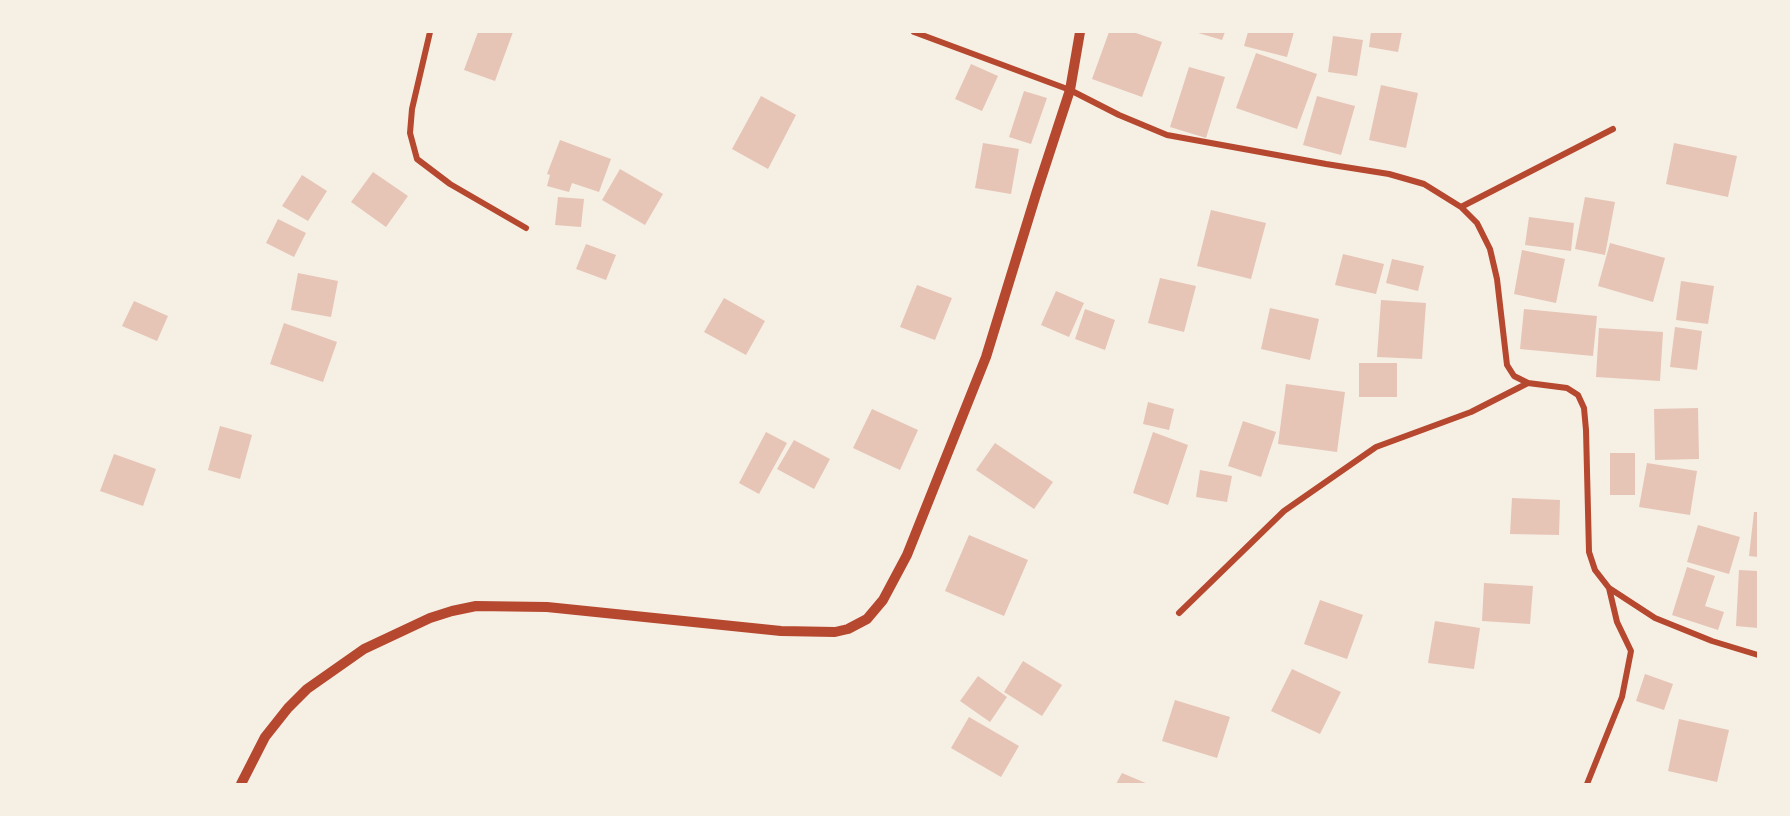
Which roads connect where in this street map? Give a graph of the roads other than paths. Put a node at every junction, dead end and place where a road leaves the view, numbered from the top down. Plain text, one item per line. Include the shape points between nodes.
1 (430, 32) edge
2 (914, 32) edge
3 (1080, 32) edge
4 (1070, 90) junction
5 (1613, 129) dead end
6 (1461, 207) junction
7 (526, 228) dead end
8 (1528, 383) junction
9 (1609, 588) junction
10 (1179, 613) dead end
11 (1758, 655) edge
12 (241, 784) edge
13 (1587, 784) edge

1 - 7 street via 412,109 410,133 417,159 450,184
2 - 4 street
3 - 4 street
4 - 6 street via 1167,135 1389,174 1424,184
4 - 12 street via 986,357 907,555 883,600 867,619 835,632 781,631 547,607 494,605 452,611 364,649 307,689 266,737
5 - 6 street
6 - 8 street via 1477,223 1490,249 1507,365 1514,376
8 - 9 street via 1567,388 1578,395 1584,408 1589,552 1595,570
8 - 10 street via 1472,412 1376,447 1284,511
9 - 11 street via 1680,630
9 - 13 street via 1617,622 1631,651 1622,697

